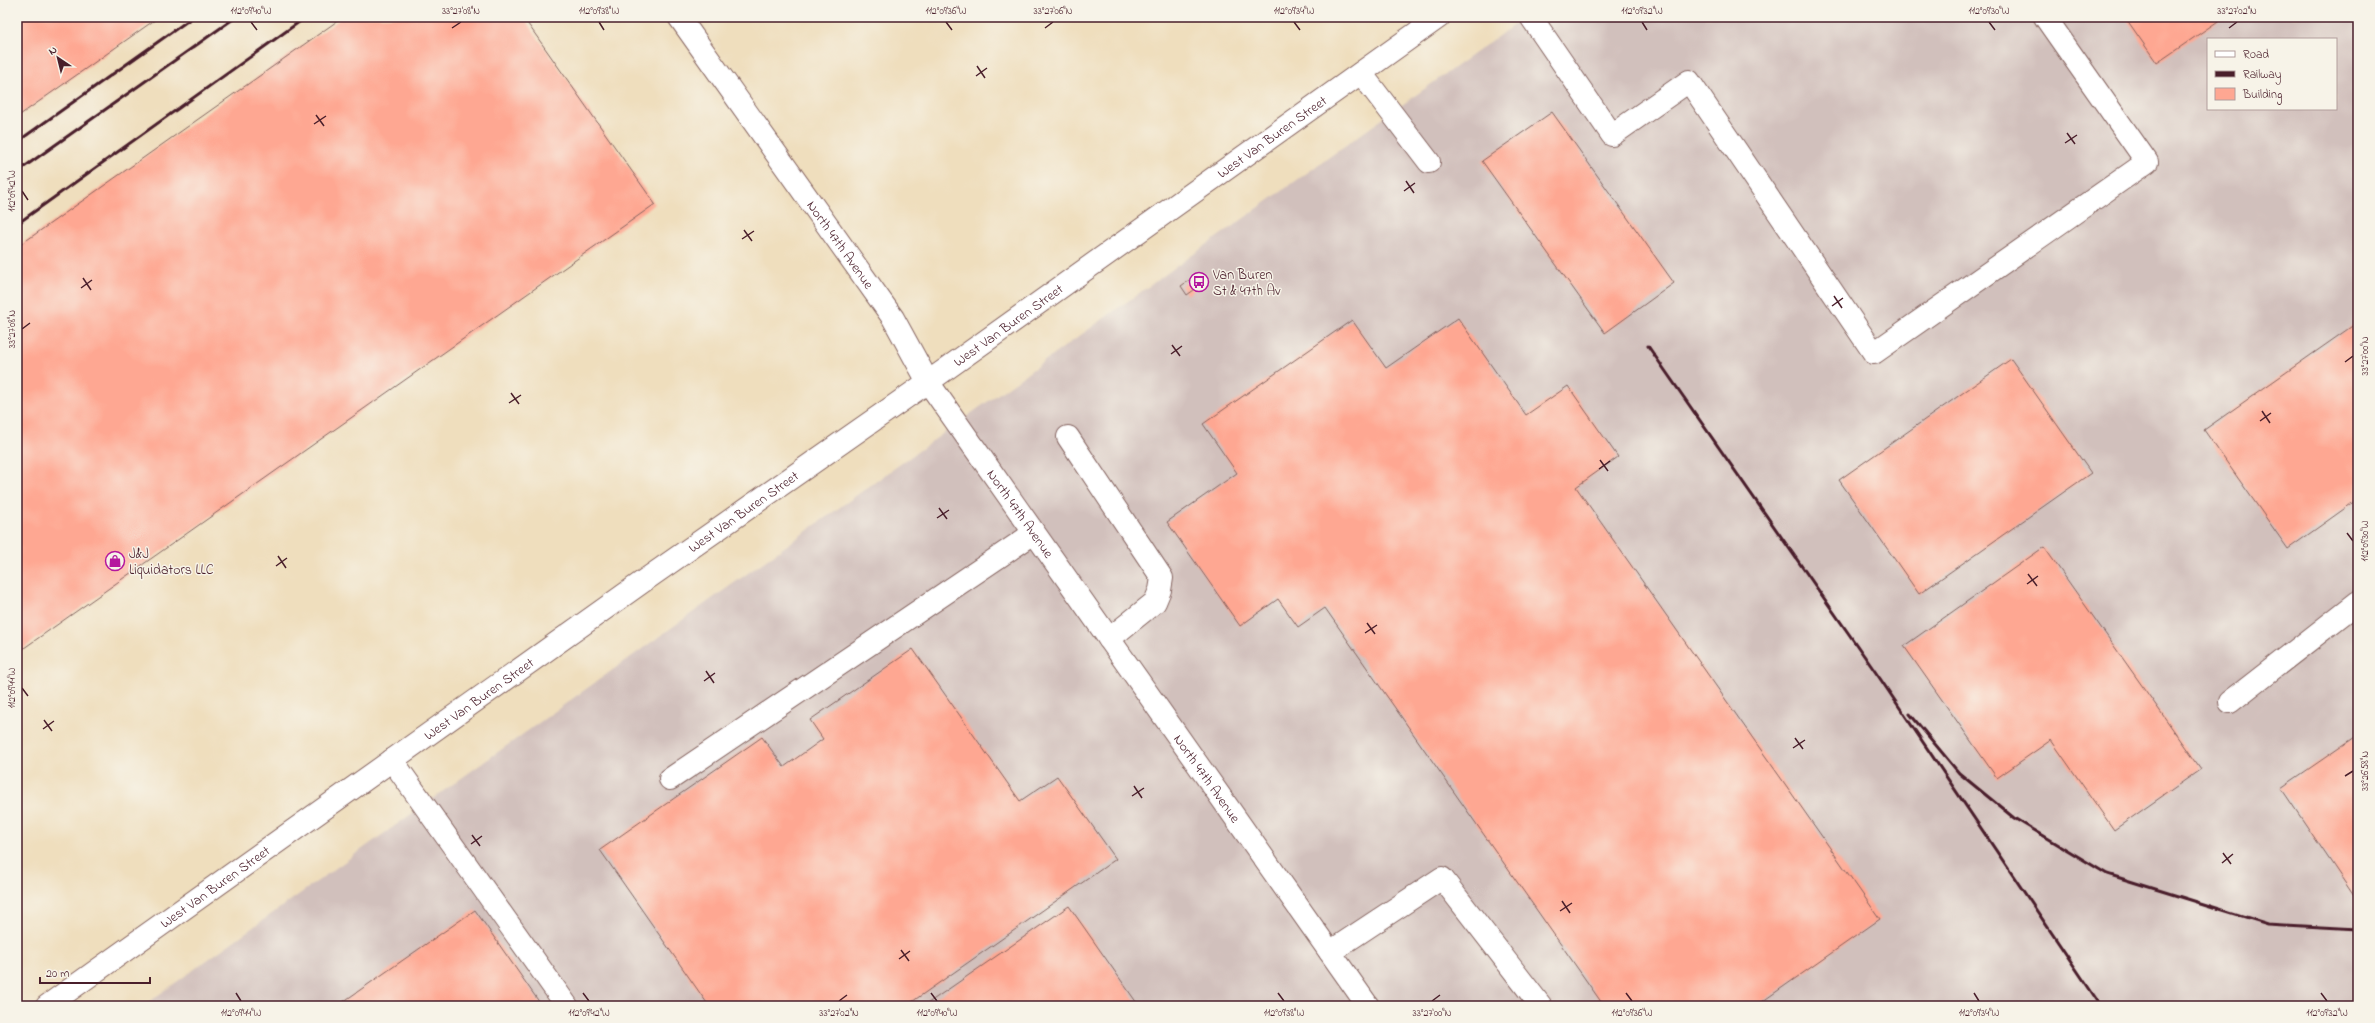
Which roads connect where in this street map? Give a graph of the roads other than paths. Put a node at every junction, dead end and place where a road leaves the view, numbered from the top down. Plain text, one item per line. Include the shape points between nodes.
1 (679, 17) edge
2 (1438, 17) edge
3 (1531, 17) edge
4 (2045, 17) edge
5 (1361, 72) junction
6 (1429, 162) dead end
7 (928, 382) junction
8 (1068, 437) dead end
9 (1034, 533) junction
10 (2358, 602) edge
11 (1109, 639) junction
12 (2230, 702) dead end
13 (392, 760) junction
14 (670, 779) dead end
15 (1330, 952) junction
16 (47, 1006) edge
17 (567, 1006) edge
18 (1368, 1006) edge
19 (1541, 1006) edge

1 - 7 main road, North 47th Avenue via 893,318
2 - 5 main road, West Van Buren Street
3 - 4 main road via 1612,135 1689,81 1874,353 2147,162
5 - 6 main road
5 - 7 main road, West Van Buren Street
7 - 9 main road, North 47th Avenue
7 - 13 main road, West Van Buren Street
8 - 11 main road via 1162,578 1155,602
9 - 11 main road, North 47th Avenue
9 - 14 main road
10 - 12 main road
11 - 15 main road, North 47th Avenue
13 - 16 main road, West Van Buren Street
13 - 17 main road
15 - 18 main road, North 47th Avenue
15 - 19 main road via 1442,878

